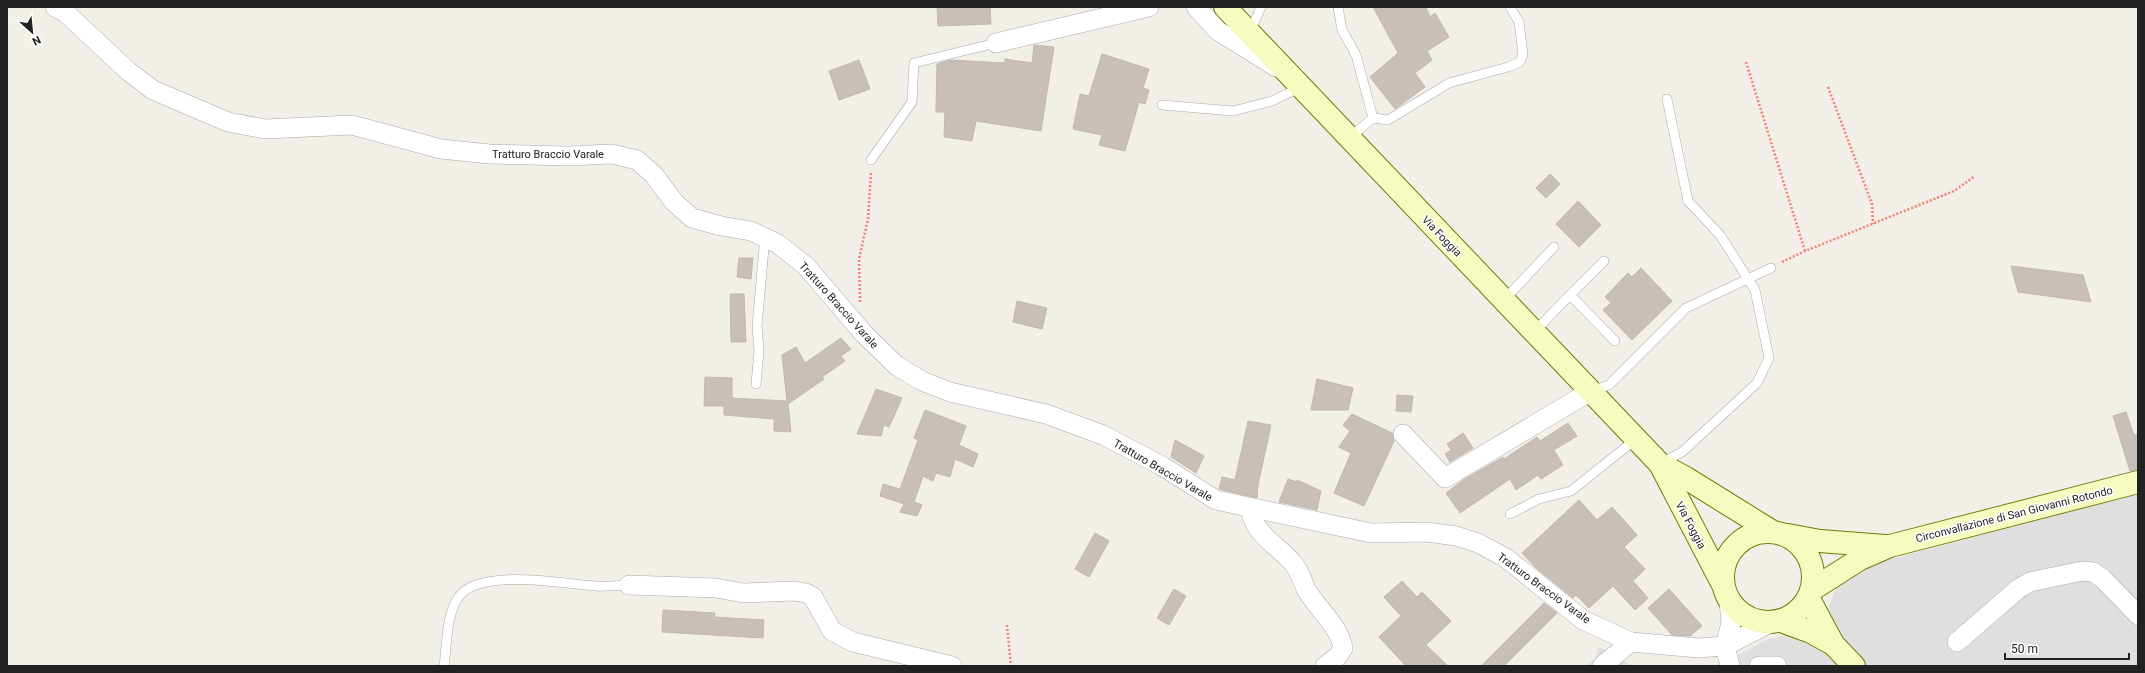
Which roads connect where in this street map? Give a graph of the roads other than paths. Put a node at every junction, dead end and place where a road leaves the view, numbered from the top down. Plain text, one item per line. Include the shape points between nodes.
1 (55, 7) edge
2 (1149, 7) edge
3 (1196, 7) edge
4 (1225, 7) edge
5 (1261, 7) edge
6 (1338, 7) edge
7 (1510, 7) edge
8 (1084, 14) edge
9 (1250, 34) junction
10 (996, 42) joint
11 (1295, 81) junction
12 (1668, 99) dead end
13 (1162, 105) dead end
14 (1373, 118) junction
15 (1349, 138) junction
16 (871, 160) road end
17 (765, 237) junction
18 (1554, 247) dead end
19 (1604, 261) dead end
20 (1770, 268) road end
21 (1749, 278) junction
22 (1570, 295) junction
23 (1504, 300) junction
24 (1534, 332) junction
25 (1615, 342) dead end
26 (756, 384) dead end
27 (1591, 391) junction
28 (1403, 434) dead end
29 (1636, 439) junction
30 (1660, 464) junction
31 (2138, 482) edge
32 (1250, 508) junction
33 (1510, 514) dead end
34 (1778, 533) junction
35 (1890, 546) junction
36 (629, 585) joint
37 (1726, 593) junction
38 (1811, 594) junction
39 (2138, 615) edge
40 (1775, 622) junction
41 (1631, 642) junction
42 (1957, 642) dead end
43 (1833, 644) junction
44 (1725, 646) junction
45 (444, 666) edge
46 (952, 666) edge
47 (1325, 666) edge
48 (1602, 666) edge
49 (1730, 666) edge
50 (1759, 666) edge
51 (1776, 666) edge
52 (1854, 666) edge

1 - 17 street, Tratturo Braccio Varale via 66,13 128,71 153,90 228,122 265,129 352,125 441,149 489,154 618,156 637,160 654,175 674,202 692,218 751,231
2 - 8 street
3 - 11 street via 1218,31
4 - 9 main road, Via Foggia
5 - 9 lane
6 - 14 lane via 1342,30 1356,55
7 - 14 lane via 1519,22 1523,54 1520,62 1449,82 1388,120
8 - 10 street
9 - 11 main road, Via Foggia
10 - 16 lane via 914,63 912,102
11 - 13 lane via 1272,101 1233,112
11 - 15 main road, Via Foggia
12 - 21 lane via 1688,201 1720,234
14 - 15 lane
15 - 23 main road, Via Foggia
17 - 26 lane via 757,326 759,351
17 - 32 street, Tratturo Braccio Varale via 806,266 864,334 897,366 922,381 950,392 1046,414 1103,435 1162,466 1216,500
18 - 23 lane
19 - 22 lane
20 - 21 lane
21 - 27 lane via 1686,308 1608,385
21 - 30 lane via 1755,290 1769,358 1757,383 1682,452
22 - 24 lane
22 - 25 lane
23 - 24 main road, Via Foggia
24 - 27 main road, Via Foggia
27 - 28 street via 1445,478
27 - 29 main road, Via Foggia
29 - 30 main road, Via Foggia
29 - 33 lane via 1571,491 1539,499
30 - 34 main road, Via Foggia
30 - 37 main road, Via Foggia
31 - 35 main road, Circonvallazione di San Giovanni Rotondo
32 - 41 street, Tratturo Braccio Varale via 1371,533 1427,532 1456,536 1478,543 1506,558 1583,620
32 - 47 street via 1252,521 1259,532 1293,563 1315,604 1341,639 1343,648 1338,656
34 - 35 main road, Circonvallazione di San Giovanni Rotondo via 1828,542
34 - 37 main road via 1760,533 1746,538 1735,546 1727,558 1723,571
34 - 38 main road, Via Foggia via 1795,540 1812,562 1814,575
35 - 38 main road, Circonvallazione di San Giovanni Rotondo via 1860,559
36 - 45 lane via 598,586 512,580 476,584 458,597 452,609
36 - 46 street via 716,588 743,593 806,593 813,597 832,631 840,636 853,642
37 - 40 main road, Via Foggia via 1737,610 1746,617 1758,622
37 - 44 street via 1731,623
38 - 40 main road via 1802,609
38 - 43 main road, Via Foggia
39 - 42 street via 2102,578 2094,572 2082,571 2030,582 2018,589
40 - 43 main road, Via Foggia via 1811,632
40 - 44 street, Tratturo Braccio Varale
41 - 44 street, Tratturo Braccio Varale via 1698,648
41 - 48 street
43 - 52 main road, Via Foggia
44 - 49 street
50 - 51 street

